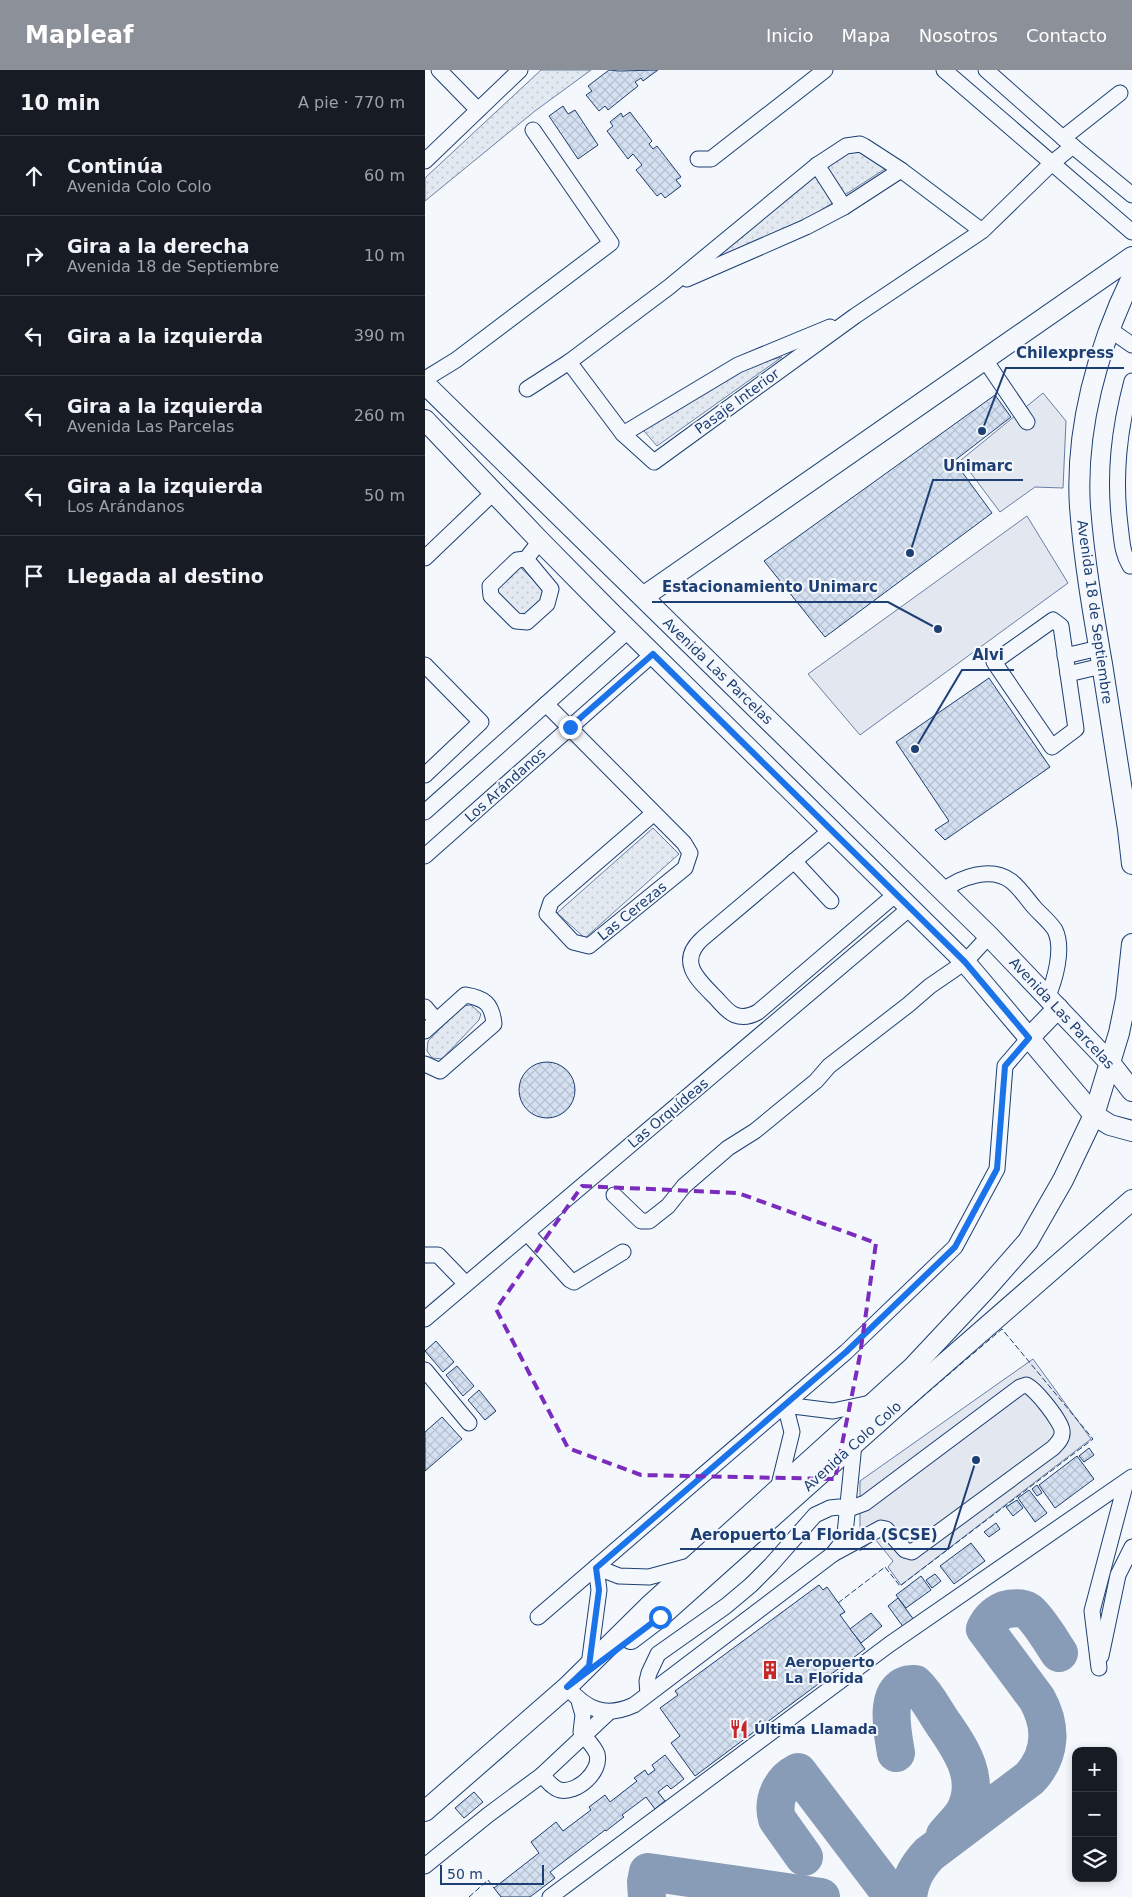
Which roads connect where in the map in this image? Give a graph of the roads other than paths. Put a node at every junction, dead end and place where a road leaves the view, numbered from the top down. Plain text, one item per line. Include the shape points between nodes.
1 (439, 70) edge
2 (520, 70) edge
3 (825, 70) edge
4 (944, 70) edge
5 (986, 70) edge
6 (1120, 93) dead end
7 (478, 110) junction
8 (533, 130) dead end
9 (1068, 142) junction
10 (698, 159) dead end
11 (425, 161) edge
12 (1052, 163) junction
13 (817, 164) junction
14 (901, 170) junction
15 (1132, 195) edge
16 (844, 207) junction
17 (982, 231) junction
18 (1132, 232) edge
19 (1132, 257) edge
20 (1132, 277) edge
21 (669, 287) junction
22 (855, 316) junction
23 (1109, 330) junction
24 (1132, 345) edge
25 (985, 360) junction
26 (569, 362) junction
27 (425, 379) edge
28 (1132, 381) edge
29 (425, 384) edge
30 (527, 389) dead end
31 (425, 420) edge
32 (1027, 422) dead end
33 (623, 434) junction
34 (494, 492) junction
35 (540, 541) junction
36 (425, 558) edge
37 (526, 559) dead end
38 (1132, 566) edge
39 (643, 597) junction
40 (629, 630) junction
41 (653, 654) junction
42 (1065, 656) junction
43 (1101, 657) junction
44 (425, 665) edge
45 (1068, 674) junction
46 (546, 704) junction
47 (570, 727) junction
48 (425, 775) edge
49 (1127, 792) edge
50 (425, 812) edge
51 (654, 813) junction
52 (831, 830) junction
53 (425, 856) edge
54 (794, 861) junction
55 (1132, 864) edge
56 (943, 890) junction
57 (896, 894) junction
58 (831, 901) dead end
59 (910, 908) junction
60 (989, 936) junction
61 (1132, 944) edge
62 (965, 962) junction
63 (1053, 1003) junction
64 (425, 1007) edge
65 (436, 1020) junction
66 (425, 1031) edge
67 (1119, 1033) junction
68 (1084, 1036) junction
69 (1029, 1038) junction
70 (425, 1064) edge
71 (1111, 1064) junction
72 (1132, 1091) edge
73 (1093, 1115) junction
74 (1132, 1131) edge
75 (1132, 1192) edge
76 (614, 1195) dead end
77 (1132, 1200) edge
78 (1106, 1223) junction
79 (527, 1233) junction
80 (623, 1252) dead end
81 (425, 1255) edge
82 (466, 1284) junction
83 (425, 1319) edge
84 (425, 1370) edge
85 (431, 1389) edge
86 (875, 1402) junction
87 (785, 1405) junction
88 (469, 1423) dead end
89 (855, 1444) junction
90 (1129, 1480) edge
91 (778, 1489) junction
92 (846, 1510) junction
93 (1132, 1547) edge
94 (833, 1554) junction
95 (694, 1565) junction
96 (596, 1568) junction
97 (538, 1617) dead end
98 (589, 1666) junction
99 (573, 1694) junction
100 (648, 1694) junction
101 (608, 1713) junction
102 (584, 1736) junction
103 (542, 1775) junction
104 (425, 1811) edge
105 (425, 1866) edge
106 (550, 1897) edge

1 - 7 street
2 - 7 street
3 - 10 street via 711,159
4 - 12 street
5 - 9 street
6 - 9 street, Pasaje Interior
7 - 11 street
8 - 27 street via 611,243 456,360
9 - 12 street, Pasaje Interior
9 - 15 street
12 - 17 street, Pasaje Interior
12 - 18 street
13 - 14 street via 846,146 860,144
13 - 16 street
13 - 21 street
14 - 16 street
14 - 17 street
16 - 21 street
17 - 22 street, Pasaje Interior
19 - 25 main road
20 - 23 main road, Avenida 18 de Septiembre
21 - 26 street
22 - 33 street, Pasaje Interior via 738,365
22 - 33 street, Pasaje Interior via 654,462
23 - 24 street
23 - 43 main road, Avenida 18 de Septiembre via 1091,397 1080,476 1085,559
25 - 32 street
25 - 39 main road
26 - 30 street
26 - 33 street, Pasaje Interior
28 - 38 street via 1118,450 1116,495 1124,556
29 - 39 main road, Avenida Las Parcelas
31 - 34 main road
34 - 35 main road
34 - 36 street
35 - 37 street
35 - 40 main road
39 - 40 main road
39 - 56 main road, Avenida Las Parcelas
40 - 41 main road
40 - 46 street
41 - 47 street, Los Arándanos
41 - 52 main road
42 - 43 street
42 - 45 street
42 - 45 street via 1061,626 1053,620 994,662 1052,747 1076,729
43 - 45 street
43 - 49 main road, Avenida 18 de Septiembre
44 - 48 street via 481,722
46 - 47 street, Las Cerezas
46 - 50 street
47 - 51 street, Las Cerezas
47 - 53 street, Los Arándanos
49 - 55 main road, Avenida 18 de Septiembre
51 - 51 street, Las Cerezas via 551,902 547,914 573,942 589,946 685,868 690,853
52 - 54 street
52 - 57 main road
54 - 57 street via 703,938 692,952 692,968 697,978 737,1016 758,1012
54 - 58 street
56 - 60 main road, Avenida Las Parcelas
56 - 63 street via 953,882 988,874 1011,881 1055,931 1059,953
57 - 59 main road
59 - 62 main road
59 - 79 street, Las Orquídeas
60 - 62 street
60 - 63 main road, Avenida Las Parcelas
61 - 67 main road
62 - 69 main road
62 - 76 street via 829,1066 816,1081 755,1131 727,1148 649,1221 641,1221
63 - 68 main road, Avenida Las Parcelas
63 - 69 main road
64 - 65 street
65 - 66 street
65 - 70 street via 465,994 480,998 493,1012 493,1024 441,1071
67 - 68 main road via 1104,1040
67 - 71 main road
68 - 71 main road, Avenida Las Parcelas
69 - 73 main road
69 - 87 street via 1005,1066 997,1169 955,1247 846,1352
71 - 72 main road, Avenida Las Parcelas
71 - 73 main road
73 - 74 main road via 1110,1125
73 - 86 main road via 1063,1180 1028,1240 948,1330
75 - 78 main road
77 - 78 main road, Avenida Colo Colo
78 - 89 main road, Avenida Colo Colo
79 - 80 street via 573,1282
79 - 82 street, Las Orquídeas
81 - 82 street via 439,1255
82 - 83 street, Las Orquídeas
84 - 85 street
85 - 88 street
86 - 87 street via 833,1410
86 - 91 main road
87 - 91 street via 792,1432
87 - 96 street
89 - 92 street
89 - 99 main road, Avenida Colo Colo
90 - 93 street via 1092,1611 1099,1668 1118,1575
90 - 106 street via 890,1644
91 - 95 main road
92 - 94 street via 845,1534
92 - 94 street via 878,1495 1020,1387 1026,1385 1034,1390 1061,1426 1061,1436 1053,1448 912,1552 905,1550 886,1529 881,1528
92 - 100 street via 830,1508 815,1515 751,1585 658,1654 649,1672
94 - 100 street
95 - 96 street via 649,1576 619,1576
95 - 98 main road
96 - 97 street
96 - 98 street via 599,1590
98 - 99 main road
99 - 101 street
99 - 102 street via 583,1715 581,1732
99 - 104 main road
100 - 101 street via 625,1709
101 - 102 street
102 - 103 street
102 - 103 street via 595,1749 598,1762 581,1784 561,1791
103 - 105 street

